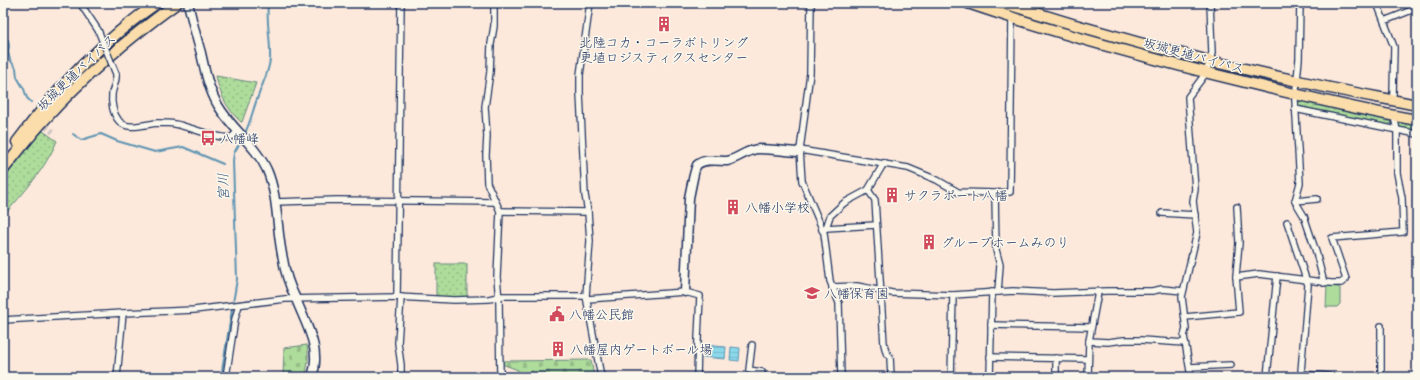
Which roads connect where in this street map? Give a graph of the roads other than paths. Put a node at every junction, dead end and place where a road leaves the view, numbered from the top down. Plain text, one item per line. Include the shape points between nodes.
1 (80, 3) edge
2 (157, 3) edge
3 (177, 3) edge
4 (188, 3) edge
5 (400, 3) edge
6 (494, 3) edge
7 (590, 3) edge
8 (811, 3) edge
9 (968, 3) edge
10 (1210, 3) edge
11 (1300, 3) edge
12 (1377, 3) edge
13 (1010, 4) edge
14 (1417, 8) edge
15 (1012, 18) junction
16 (1384, 21) junction
17 (1210, 60) junction
18 (1206, 73) junction
19 (1297, 81) junction
20 (1295, 94) junction
21 (1393, 94) dead end
22 (1417, 104) edge
23 (1295, 109) junction
24 (1417, 120) edge
25 (1395, 121) dead end
26 (1396, 130) junction
27 (1417, 134) edge
28 (241, 135) junction
29 (800, 150) junction
30 (884, 163) junction
31 (3, 166) edge
32 (3, 170) edge
33 (868, 190) junction
34 (995, 193) junction
35 (1317, 199) dead end
36 (398, 201) junction
37 (1295, 201) junction
38 (275, 202) junction
39 (495, 202) junction
40 (1237, 207) dead end
41 (500, 211) junction
42 (588, 212) junction
43 (1162, 213) dead end
44 (1195, 214) junction
45 (1287, 222) dead end
46 (876, 225) junction
47 (824, 229) junction
48 (1277, 276) junction
49 (1236, 277) junction
50 (1306, 280) junction
51 (1324, 283) junction
52 (832, 287) junction
53 (881, 290) junction
54 (1183, 291) junction
55 (685, 292) junction
56 (992, 292) junction
57 (998, 292) junction
58 (1098, 292) junction
59 (953, 295) junction
60 (399, 297) junction
61 (498, 298) junction
62 (587, 298) junction
63 (295, 299) junction
64 (238, 305) junction
65 (123, 313) junction
66 (1184, 317) junction
67 (3, 320) edge
68 (991, 325) junction
69 (1382, 326) dead end
70 (1091, 327) junction
71 (1089, 340) junction
72 (1185, 342) junction
73 (752, 344) dead end
74 (990, 357) junction
75 (1056, 358) junction
76 (1088, 359) junction
77 (1230, 365) dead end
78 (1190, 367) junction
79 (762, 372) dead end
80 (1319, 376) edge
81 (117, 377) edge
82 (226, 377) edge
83 (312, 377) edge
84 (401, 377) edge
85 (500, 377) edge
86 (601, 377) edge
87 (697, 377) edge
88 (841, 377) edge
89 (891, 377) edge
90 (951, 377) edge
91 (990, 377) edge
92 (1056, 377) edge
93 (1088, 377) edge
94 (1191, 377) edge
95 (1267, 377) edge
96 (1332, 377) edge
97 (1380, 377) edge

1 - 28 street, bridge via 98,30 116,74 112,103 119,122 132,126 174,124 221,138
2 - 31 highway, 坂城更埴バイパス via 99,50 71,78 38,114
3 - 32 highway, 坂城更埴バイパス via 146,25 99,65 46,118
4 - 28 main road via 211,90 222,112
5 - 36 street
6 - 39 street via 485,107 487,183
7 - 42 street via 580,75 585,195
8 - 29 street via 810,73
9 - 15 highway, 坂城更埴バイパス
10 - 17 street
11 - 19 street
12 - 16 street
13 - 15 street
13 - 17 highway, 坂城更埴バイパス via 1116,36
14 - 16 street
15 - 18 highway, 坂城更埴バイパス
15 - 34 street via 1010,192
16 - 21 street via 1394,47
17 - 18 street
17 - 19 highway, 坂城更埴バイパス
18 - 20 highway, 坂城更埴バイパス
18 - 44 street via 1188,97
19 - 20 street
19 - 22 highway, 坂城更埴バイパス
20 - 23 street
20 - 24 highway, 坂城更埴バイパス
23 - 26 street
23 - 37 street via 1300,183
25 - 26 street
26 - 27 street
26 - 51 street via 1403,232 1332,238 1346,279 1341,283
28 - 38 main road via 267,170
29 - 30 street
29 - 47 street via 802,181
29 - 55 main road via 796,152 758,149 729,160 698,164 689,198
30 - 33 street
30 - 34 street via 919,172 958,192
33 - 46 street via 875,200
33 - 47 street via 844,203 830,216
34 - 57 street via 996,250 1000,265
35 - 37 street
36 - 38 street
36 - 39 street
36 - 60 street
37 - 51 street via 1304,216
38 - 63 main road via 283,260
39 - 41 street
40 - 49 street via 1239,243
41 - 42 street
41 - 61 street
42 - 62 street via 590,240
43 - 44 street
44 - 54 street via 1197,233
45 - 50 street
46 - 47 street
46 - 53 street
47 - 52 street
48 - 49 street via 1259,274
48 - 50 street
48 - 95 street
49 - 66 street via 1239,312
50 - 51 street
50 - 80 street via 1308,285 1300,372
52 - 53 street via 857,286
52 - 88 street via 838,303
53 - 59 street via 892,293
53 - 89 street via 884,344 890,357
54 - 58 street via 1162,289
54 - 66 street
55 - 62 street
55 - 87 street via 700,296
56 - 57 street
56 - 59 street
56 - 68 street
57 - 58 street
58 - 70 street
59 - 90 street
60 - 61 street via 436,300
60 - 63 street
60 - 84 street via 398,343
61 - 62 street
61 - 85 street
62 - 86 street
63 - 64 street
63 - 83 main road via 310,330 315,349 316,360
64 - 65 street
64 - 82 street
65 - 67 street
65 - 81 street
66 - 72 street
68 - 70 street
68 - 74 street
69 - 97 street
70 - 71 street
71 - 72 street
71 - 76 street
72 - 78 street
73 - 79 street via 749,370
74 - 75 street
74 - 91 street
75 - 76 street
75 - 92 street
76 - 93 street
77 - 78 street
78 - 94 street
80 - 96 street

